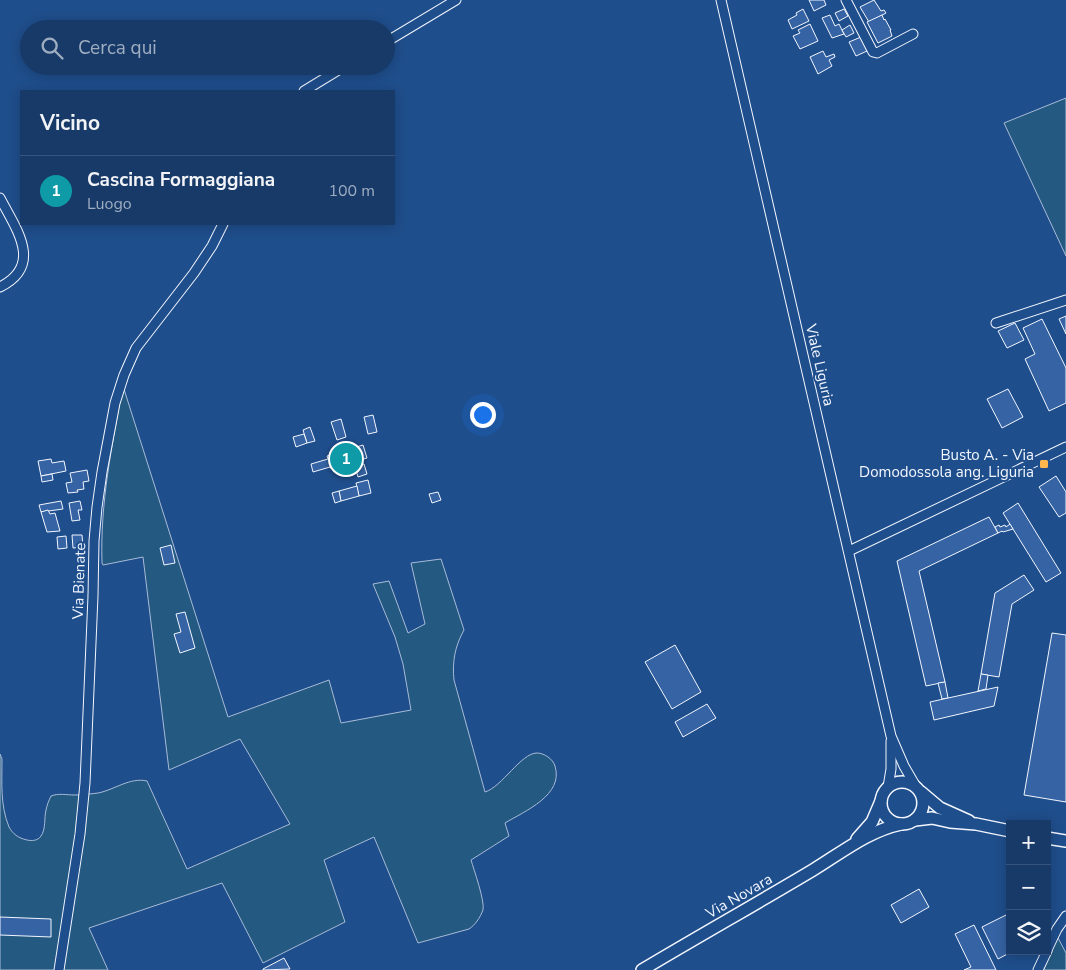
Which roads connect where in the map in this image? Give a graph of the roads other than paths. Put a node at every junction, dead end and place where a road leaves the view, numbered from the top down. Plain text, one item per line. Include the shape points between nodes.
1 (456, 0) edge
2 (846, 0) edge
3 (724, 1) edge
4 (913, 34) dead end
5 (395, 37) edge
6 (330, 75) edge
7 (306, 90) edge
8 (0, 198) edge
9 (222, 225) edge
10 (0, 287) edge
11 (1066, 300) edge
12 (996, 323) dead end
13 (1066, 447) edge
14 (849, 551) junction
15 (891, 736) junction
16 (888, 787) junction
17 (917, 788) junction
18 (881, 801) junction
19 (914, 820) junction
20 (901, 824) junction
21 (976, 824) junction
22 (1006, 830) edge
23 (1051, 839) edge
24 (1066, 841) edge
25 (850, 846) junction
26 (1066, 916) edge
27 (1051, 943) edge
28 (1045, 955) edge
29 (59, 970) edge
30 (642, 970) edge
31 (1038, 970) edge

1 - 5 street
2 - 4 street via 873,52
3 - 14 street, Viale Liguria
6 - 7 street
8 - 10 street via 20,236 24,254 16,277
9 - 29 street, Via Bienate via 194,272 136,348 116,403 97,507 85,783
11 - 12 street
13 - 14 street
14 - 15 street, Viale Liguria
15 - 16 street, Viale Liguria
15 - 17 street, Viale Liguria
16 - 17 street via 906,782
16 - 18 street
17 - 19 street via 923,807
17 - 21 street via 940,808
18 - 20 street via 884,814
18 - 25 street, Via Novara via 870,825
19 - 20 street
19 - 21 street via 932,818
20 - 25 street, Via Novara
21 - 22 street
23 - 24 street
25 - 30 street, Via Novara
26 - 27 street
28 - 31 street

